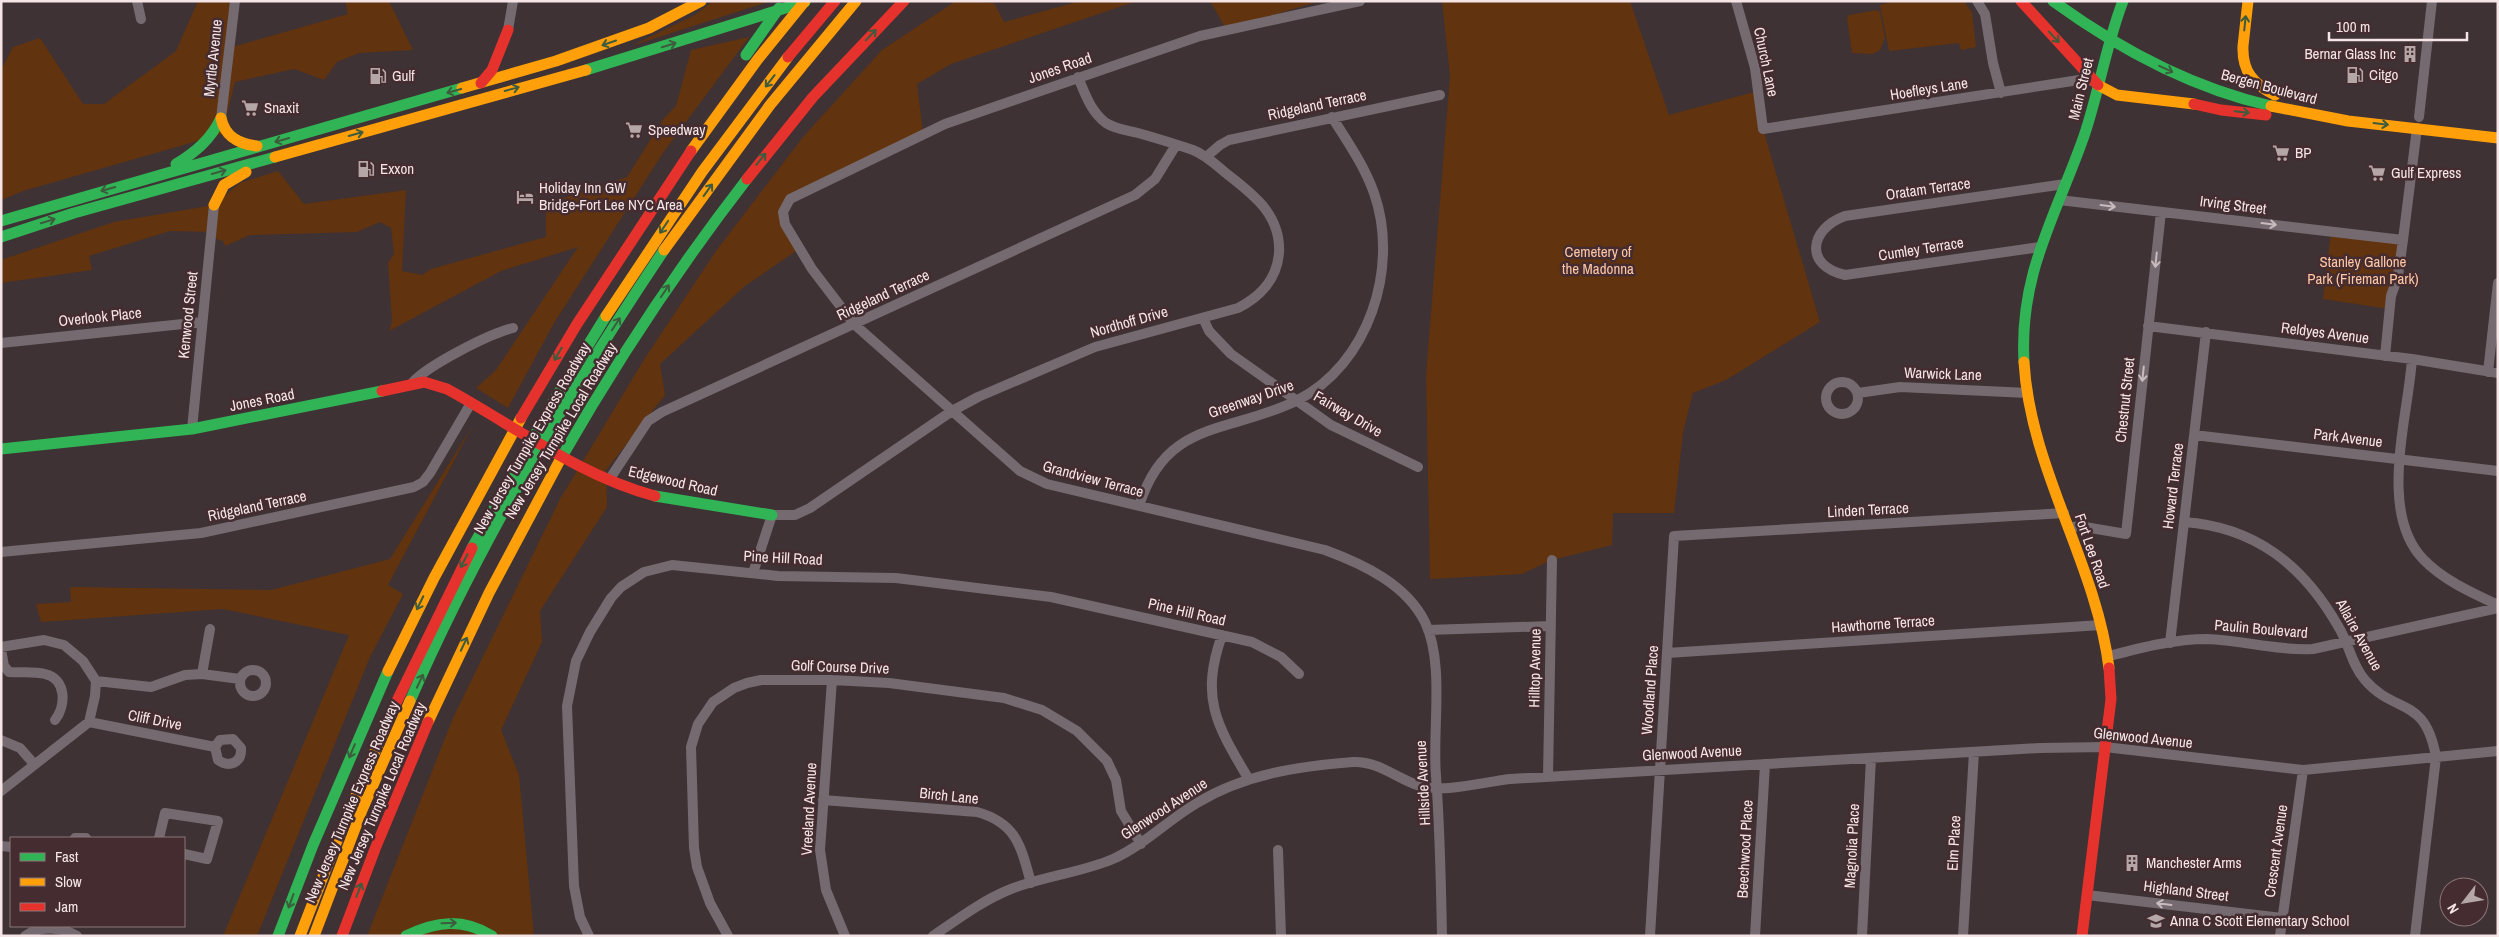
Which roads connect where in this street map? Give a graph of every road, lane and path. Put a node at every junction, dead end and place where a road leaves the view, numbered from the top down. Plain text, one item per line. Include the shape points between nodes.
1 (137, 1) edge
2 (234, 1) edge
3 (513, 1) edge
4 (701, 1) edge
5 (784, 1) edge
6 (807, 1) edge
7 (835, 1) edge
8 (856, 1) edge
9 (904, 1) edge
10 (1360, 1) edge
11 (1736, 1) edge
12 (1976, 1) edge
13 (2021, 1) edge
14 (2053, 1) edge
15 (2073, 1) edge
16 (2123, 1) edge
17 (2248, 1) edge
18 (2432, 1) edge
19 (142, 19) dead end
20 (508, 30) junction
21 (536, 67) junction
22 (1078, 78) junction
23 (481, 83) junction
24 (2098, 85) junction
25 (2001, 93) junction
26 (1440, 95) dead end
27 (2275, 95) junction
28 (1332, 117) junction
29 (221, 118) junction
30 (2332, 118) junction
31 (2418, 123) junction
32 (708, 126) junction
33 (2498, 126) edge
34 (1763, 129) joint
35 (2498, 138) edge
36 (1176, 145) junction
37 (258, 146) junction
38 (300, 150) junction
39 (1206, 157) junction
40 (137, 181) junction
41 (2065, 184) junction
42 (138, 195) junction
43 (2059, 200) junction
44 (214, 205) junction
45 (785, 205) joint
46 (2161, 212) junction
47 (1, 221) edge
48 (1, 237) edge
49 (2403, 240) junction
50 (2040, 247) junction
51 (1816, 252) joint
52 (2498, 283) edge
53 (1203, 318) junction
54 (202, 322) junction
55 (854, 324) junction
56 (2148, 326) junction
57 (512, 328) dead end
58 (2206, 332) junction
59 (1, 343) edge
60 (2385, 356) junction
61 (2412, 359) junction
62 (2493, 372) edge
63 (412, 383) junction
64 (1858, 393) dead end
65 (2028, 394) junction
66 (1296, 401) junction
67 (471, 403) junction
68 (952, 412) junction
69 (192, 429) junction
70 (2194, 435) junction
71 (1, 449) edge
72 (2400, 460) junction
73 (1418, 467) dead end
74 (2498, 470) edge
75 (609, 480) junction
76 (1139, 506) junction
77 (2064, 513) junction
78 (772, 515) junction
79 (2184, 522) junction
80 (2069, 528) junction
81 (1674, 536) joint
82 (1, 552) edge
83 (1552, 560) dead end
84 (753, 573) junction
85 (2498, 607) edge
86 (2102, 625) junction
87 (1551, 626) junction
88 (210, 629) dead end
89 (1428, 630) junction
90 (1222, 635) junction
91 (2170, 643) junction
92 (2346, 643) junction
93 (1, 648) edge
94 (1667, 652) junction
95 (2109, 656) junction
96 (202, 674) junction
97 (1299, 674) dead end
98 (240, 680) dead end
99 (832, 680) junction
100 (96, 682) junction
101 (55, 720) dead end
102 (89, 722) junction
103 (1, 740) edge
104 (216, 747) dead end
105 (2105, 747) junction
106 (2498, 751) edge
107 (1974, 752) junction
108 (2436, 757) junction
109 (1871, 758) junction
110 (34, 764) junction
111 (1765, 764) junction
112 (1660, 770) junction
113 (2303, 770) junction
114 (1548, 776) junction
115 (1248, 778) junction
116 (1438, 789) junction
117 (2, 790) edge
118 (823, 800) junction
119 (159, 837) edge
120 (1141, 844) junction
121 (1278, 850) dead end
122 (185, 854) edge
123 (1031, 883) junction
124 (2087, 895) junction
125 (2282, 918) junction
126 (25, 936) edge
127 (77, 936) edge
128 (278, 936) edge
129 (300, 936) edge
130 (314, 936) edge
131 (342, 936) edge
132 (406, 936) edge
133 (492, 936) edge
134 (589, 936) edge
135 (728, 936) edge
136 (845, 936) edge
137 (933, 936) edge
138 (1280, 936) edge
139 (1442, 936) edge
140 (1650, 936) edge
141 (1755, 936) edge
142 (1862, 936) edge
143 (1963, 936) edge
144 (2082, 936) edge
145 (2280, 936) edge
146 (2415, 936) edge

1 - 19 street
2 - 29 street, Myrtle Avenue
3 - 20 street
4 -> 21 main road via 636,34
5 - 32 main road via 734,72
6 - 32 main road via 760,56
38 -> 6 main road via 606,64
7 -> 129 main road, New Jersey Turnpike Express Roadway via 748,110 677,208 591,338 515,467 462,564 400,690
130 -> 8 main road, New Jersey Turnpike Express Roadway via 411,699 469,579 542,446 609,335 680,229 778,96
131 -> 9 main road, New Jersey Turnpike Local Roadway via 397,795 462,648 511,547 579,424 659,300 744,182 824,86
10 - 22 street, Jones Road via 1200,36
11 - 34 street, Church Lane via 1755,68
12 - 25 street via 1985,14
13 -> 24 main road
14 -> 30 main road, Bergen Boulevard via 2123,47 2216,90 2272,107
15 - 27 main road, Bergen Boulevard via 2126,35 2194,69
16 - 24 main road, Main Street
27 -> 17 main road via 2257,85 2242,63
18 - 31 street
20 - 21 main road via 514,56
20 - 23 main road via 502,38 495,69
21 - 23 main road
22 - 36 street, Nordhoff Drive via 1087,100 1106,123
22 - 45 street, Jones Road via 944,124 797,196
23 -> 37 main road
24 - 25 street, Hoefleys Lane via 2083,80
24 -> 30 main road via 2117,95 2221,110
24 - 41 main road, Main Street via 2084,137
25 - 34 street, Hoefleys Lane
26 - 28 street, Ridgeland Terrace
27 - 31 main road, Bergen Boulevard
28 - 39 street, Ridgeland Terrace via 1229,140
28 - 66 street, Greenway Drive via 1360,160 1375,194 1382,230 1383,267 1374,306 1359,339 1335,371
29 - 37 main road via 230,137
29 - 40 main road via 212,135 196,152
30 -> 31 main road, Bergen Boulevard
31 - 33 main road, Bergen Boulevard
31 - 35 main road, Bergen Boulevard
31 - 49 street
32 -> 128 main road via 571,333 465,515 408,627 356,742
36 - 39 street, Nordhoff Drive
36 - 55 street, Ridgeland Terrace via 1156,179 1135,195
37 - 40 main road
42 -> 38 main road
38 - 44 main road via 228,182
39 - 53 street, Nordhoff Drive via 1265,206 1278,232 1279,248 1272,277 1258,296 1238,308
40 -> 47 main road
41 - 43 main road, Fort Lee Road
41 - 51 street, Oratam Terrace via 1845,216 1821,231
42 - 44 main road via 189,187 204,190
48 -> 42 main road
43 -> 46 street, Irving Street
43 - 50 main road, Fort Lee Road
44 - 54 street, Kenwood Street
45 - 55 street, Grandview Terrace via 783,218 793,239 812,270
46 -> 49 street, Irving Street
46 -> 56 street, Chestnut Street
49 - 60 street via 2398,276 2391,296
50 - 51 street, Cumley Terrace via 1845,275 1823,265
50 - 65 main road, Fort Lee Road via 2025,313
52 - 62 street
53 - 66 street, Fairway Drive via 1209,331 1231,354
53 - 68 street, Nordhoff Drive via 1095,347
54 - 59 street, Overlook Place
54 - 69 street, Kenwood Street
55 - 68 street, Grandview Terrace
55 - 75 street, Ridgeland Terrace via 648,421
56 - 58 street, Reldyes Avenue
56 -> 80 street, Chestnut Street via 2126,534 2079,526
57 - 63 street, Jones Road via 429,369
58 - 60 street, Reldyes Avenue
58 - 70 street, Howard Terrace
60 - 61 street, Reldyes Avenue
61 - 62 street, Reldyes Avenue
61 - 72 street
63 - 67 main road, Edgewood Road via 438,385
63 - 69 main road, Jones Road
64 - 65 street, Warwick Lane via 1900,387
65 - 77 main road, Fort Lee Road
66 - 73 street, Fairway Drive via 1345,433
66 - 76 street, Greenway Drive via 1209,429 1175,448 1156,467
67 - 75 main road, Edgewood Road
67 - 82 street, Ridgeland Terrace via 430,473 423,482 407,490 201,533
68 - 76 street, Grandview Terrace via 1033,479
68 - 78 street, Nordhoff Drive via 810,508 788,516
69 - 71 main road, Jones Road
70 - 72 street, Park Avenue
70 - 79 street, Howard Terrace
72 - 74 street, Park Avenue
72 - 85 street via 2399,507 2414,548 2439,573
75 - 78 main road, Edgewood Road via 670,499
76 - 89 street, Grandview Terrace via 1325,550 1350,559 1401,592 1422,617
77 - 80 main road, Fort Lee Road
77 - 81 street, Linden Terrace
78 - 84 street
79 - 91 street, Howard Terrace
79 - 92 street, Allaire Avenue via 2232,531 2270,548 2315,590
80 - 86 main road, Fort Lee Road
81 - 94 street, Woodland Place
83 - 87 street, Hilltop Avenue
84 - 90 street, Pine Hill Road via 896,578 1052,597
84 - 134 street, Pine Hill Road via 672,566 644,572 611,598 580,654 571,680 566,728 576,904
85 - 92 street, Paulin Boulevard
86 - 94 street, Hawthorne Terrace
86 - 95 main road, Fort Lee Road
87 - 89 street
87 - 114 street, Hilltop Avenue
88 - 96 street
89 - 116 street, Hillside Avenue via 1434,655
90 - 97 street, Pine Hill Road via 1268,649
90 - 115 street via 1211,670 1212,698 1223,733
91 - 92 street, Paulin Boulevard via 2208,639 2296,650
91 - 95 street, Paulin Boulevard
92 - 108 street, Allaire Avenue via 2351,658 2372,688 2423,720 2433,740
93 - 100 street via 44,640 64,645 83,661
93 - 101 street via 4,666 9,672 48,674 57,681 64,704
94 - 112 street, Woodland Place
95 - 105 main road, Fort Lee Road via 2111,700
96 - 98 street
96 - 100 street via 185,675 151,687
99 - 118 street, Vreeland Avenue
99 - 120 street, Golf Course Drive via 889,682 1004,698 1059,719 1077,731 1107,761 1116,780 1121,811
99 - 135 street, Golf Course Drive via 761,680 747,683 713,702 698,724 691,747 694,848 703,886
100 - 102 street
102 - 104 street, Cliff Drive
102 - 110 street
103 - 110 street via 20,748
105 - 107 street, Glenwood Avenue
105 - 113 street, Glenwood Avenue
105 - 124 main road, Fort Lee Road
106 - 108 street, Glenwood Avenue
107 - 109 street, Glenwood Avenue
107 - 143 street, Elm Place
108 - 113 street, Glenwood Avenue
108 - 146 street, Allaire Avenue
109 - 111 street, Glenwood Avenue
109 - 142 street, Magnolia Place
110 - 117 street
111 - 112 street, Glenwood Avenue
111 - 141 street, Beechwood Place
112 - 114 street, Glenwood Avenue
112 - 140 street, Woodland Place
113 - 125 street, Crescent Avenue
114 - 116 street, Glenwood Avenue
115 - 116 street, Glenwood Avenue via 1354,762 1371,763 1417,785
115 - 120 street, Glenwood Avenue via 1196,804
116 - 139 street, Hillside Avenue
118 - 123 street, Birch Lane via 988,815 1013,833 1024,854
118 - 136 street, Vreeland Avenue via 822,870 831,906
119 - 122 street via 164,813 218,821 207,860
120 - 123 street, Glenwood Avenue via 1095,866
121 - 138 street
123 - 137 street, Glenwood Avenue via 994,897
125 -> 124 street, Highland Street
124 - 144 main road, Fort Lee Road
125 - 145 street, Crescent Avenue
126 - 127 street via 39,929 66,930
132 -> 133 main road via 433,924 453,922 474,926

